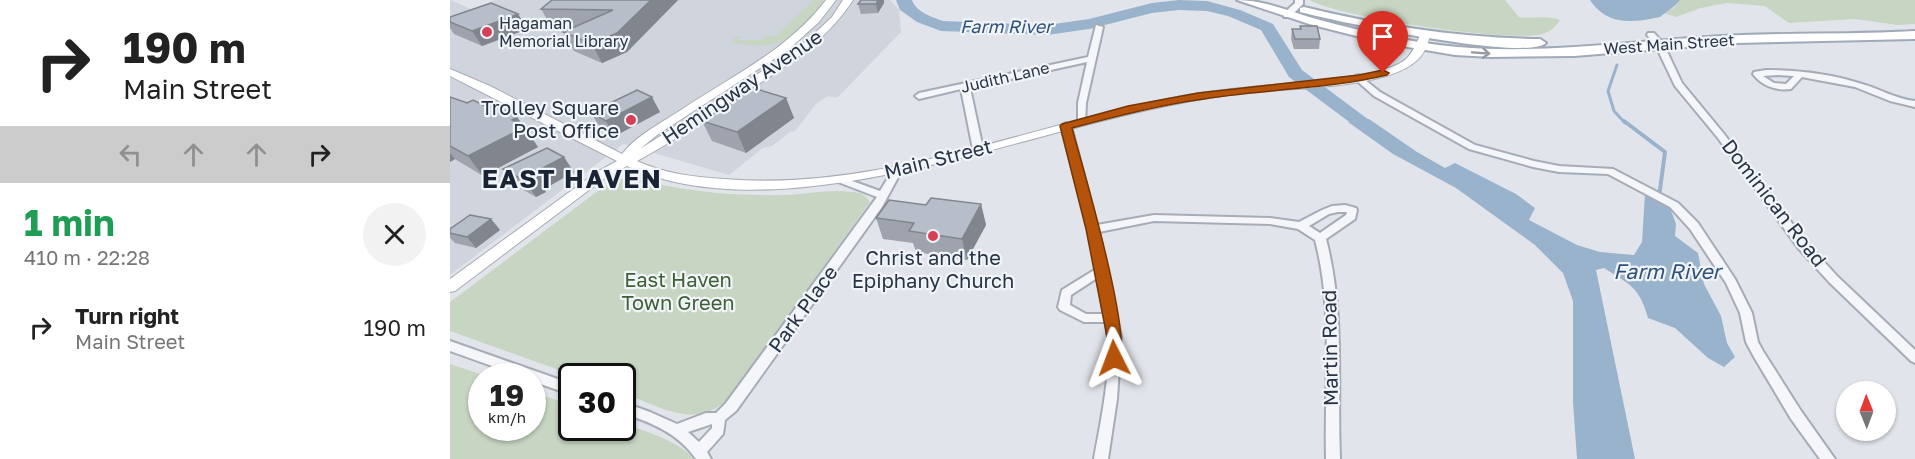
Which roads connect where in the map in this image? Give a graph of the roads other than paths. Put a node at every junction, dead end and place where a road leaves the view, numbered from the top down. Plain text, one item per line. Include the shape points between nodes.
1 (831, 0) edge
2 (848, 0) edge
3 (1243, 0) edge
4 (1273, 0) edge
5 (1294, 7) edge
6 (1334, 17) junction
7 (1099, 27) dead end
8 (1325, 27) junction
9 (1915, 33) edge
10 (1655, 39) junction
11 (1424, 41) junction
12 (775, 54) junction
13 (792, 57) junction
14 (1091, 59) junction
15 (450, 72) edge
16 (1799, 76) dead end
17 (1359, 78) junction
18 (965, 86) junction
19 (919, 96) dead end
20 (1915, 104) edge
21 (1082, 122) junction
22 (1066, 126) junction
23 (978, 149) junction
24 (624, 160) junction
25 (897, 170) junction
26 (841, 180) junction
27 (883, 196) junction
28 (1301, 226) junction
29 (1093, 229) junction
30 (1320, 238) junction
31 (1100, 271) junction
32 (450, 287) edge
33 (1109, 318) junction
34 (450, 346) edge
35 (1915, 358) edge
36 (558, 385) edge
37 (636, 412) edge
38 (719, 418) junction
39 (677, 430) junction
40 (702, 455) edge
41 (1101, 459) edge
42 (1333, 459) edge
43 (1828, 459) edge

1 - 12 main road, Hemingway Avenue via 810,26
2 - 13 main road, Hemingway Avenue via 826,29
3 - 5 main road
4 - 5 main road
5 - 6 main road
5 - 8 main road
6 - 8 main road
6 - 11 main road
7 - 14 street
8 - 11 main road
9 - 10 main road, West Main Street
10 - 11 main road, West Main Street via 1528,54
10 - 35 street, Dominican Road via 1678,84 1791,230 1833,279
11 - 17 main road, Main Street via 1404,66
12 - 13 main road
12 - 24 main road, Hemingway Avenue via 653,133
13 - 24 main road, Hemingway Avenue via 649,150
14 - 18 street, Judith Lane
14 - 21 street
15 - 24 main road, Main Street
16 - 20 street via 1851,83
17 - 21 main road, Main Street via 1183,99
17 - 43 street via 1377,94 1472,147 1559,169 1610,171 1674,205 1731,282 1746,313 1752,342 1771,377
18 - 19 street, Judith Lane
18 - 23 street
21 - 22 main road, Main Street
22 - 23 main road, Main Street
22 - 29 street
23 - 25 main road, Main Street
24 - 26 main road, Main Street via 686,180 754,186
24 - 32 main road, Hemingway Avenue
25 - 26 main road, Main Street
25 - 27 street, Park Place
26 - 27 street
27 - 38 street, Park Place via 764,363
28 - 29 street via 1270,221 1154,218
28 - 30 street
28 - 30 street via 1329,210 1342,206 1352,210 1351,217
29 - 31 street
30 - 42 street, Martin Road via 1332,295
31 - 33 street
31 - 33 street via 1066,293 1064,308 1084,318
33 - 41 street via 1115,337 1111,399
34 - 36 street
37 - 39 street
38 - 39 street
38 - 40 street, Park Place via 718,430
39 - 40 street

